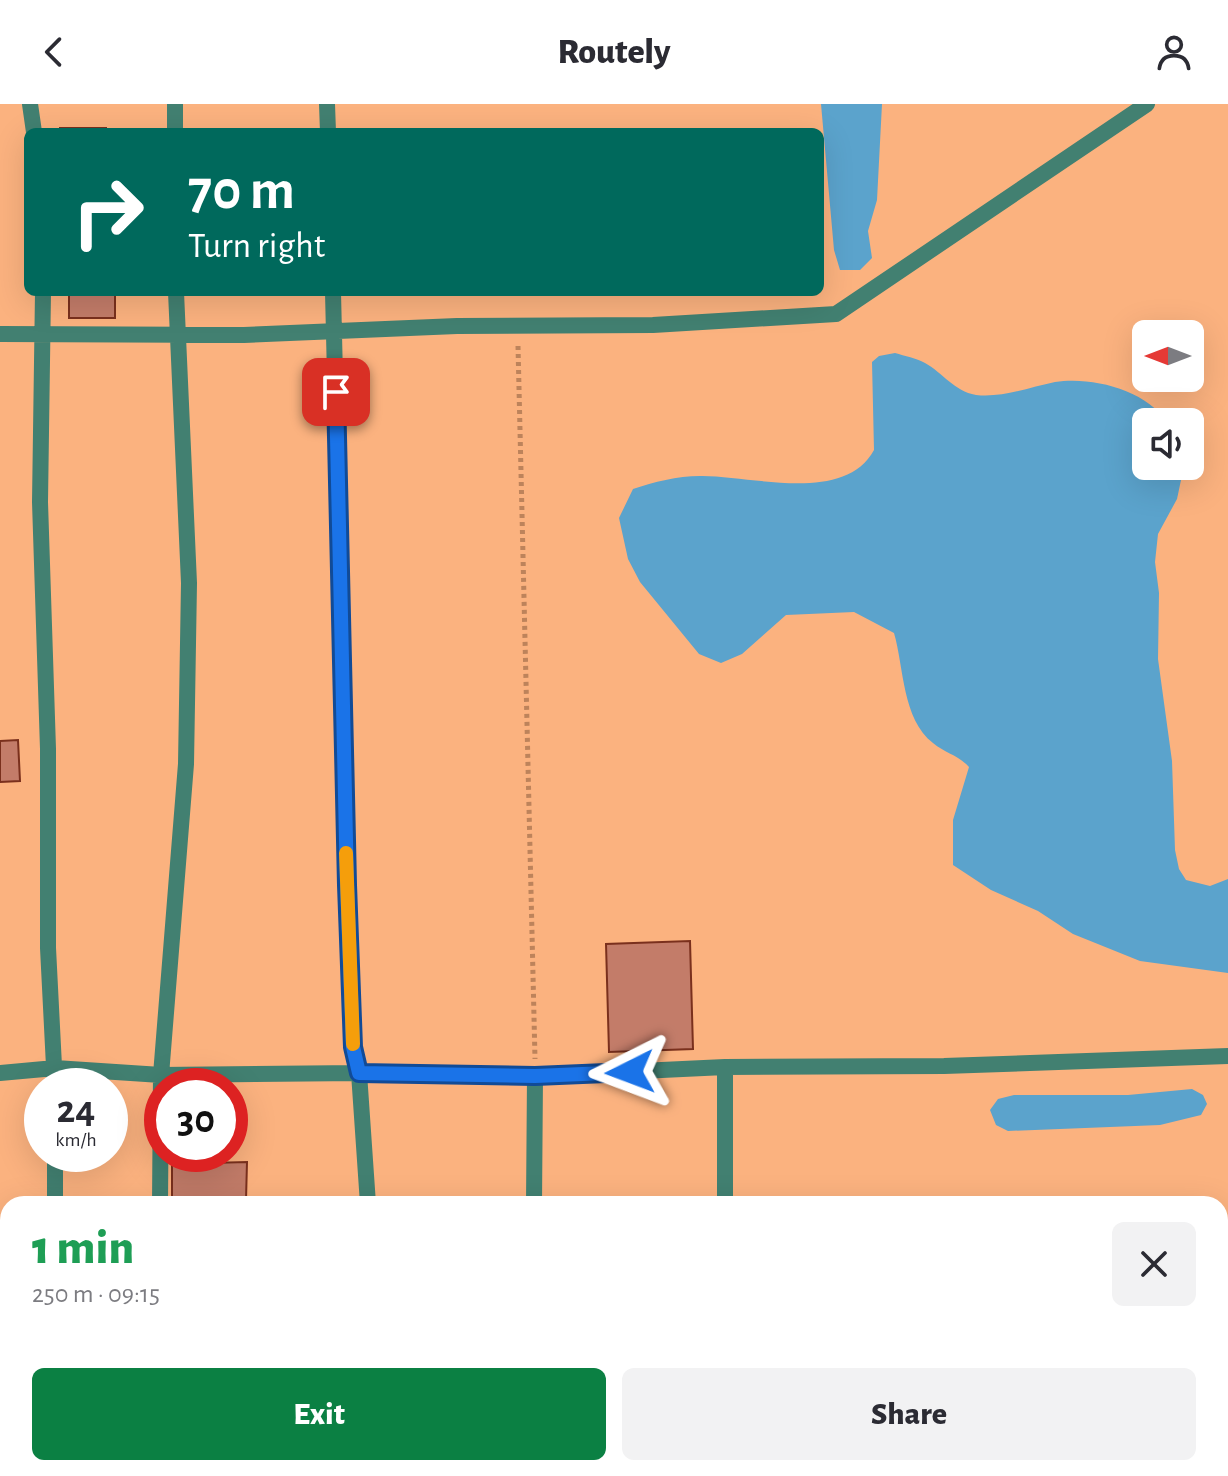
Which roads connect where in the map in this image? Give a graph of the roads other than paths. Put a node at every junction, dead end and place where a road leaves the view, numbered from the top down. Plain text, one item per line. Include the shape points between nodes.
1 (30, 104) edge
2 (175, 104) edge
3 (327, 104) edge
4 (1147, 104) edge
5 (33, 128) edge
6 (175, 128) edge
7 (328, 128) edge
8 (43, 296) edge
9 (176, 296) edge
10 (333, 296) edge
11 (335, 332) junction
12 (43, 333) junction
13 (0, 334) edge
14 (177, 334) junction
15 (1228, 1056) edge
16 (725, 1067) junction
17 (55, 1068) edge
18 (162, 1068) edge
19 (24, 1071) edge
20 (0, 1073) edge
21 (359, 1073) junction
22 (248, 1074) edge
23 (535, 1076) junction
24 (55, 1172) edge
25 (160, 1172) edge
26 (55, 1196) edge
27 (160, 1196) edge
28 (367, 1196) edge
29 (534, 1196) edge
30 (725, 1196) edge

1 - 5 street
2 - 6 street
3 - 7 street
4 - 11 street via 836,314 653,325
8 - 12 street
9 - 14 street
10 - 11 street
11 - 14 street
11 - 21 street via 347,885 353,1047
12 - 13 street
12 - 14 street
12 - 17 street via 40,502
14 - 18 street via 189,583 186,764
15 - 16 street via 912,1067
16 - 23 street
16 - 30 street
19 - 20 street
21 - 22 street
21 - 23 street
21 - 28 street
23 - 29 street
24 - 26 street
25 - 27 street

